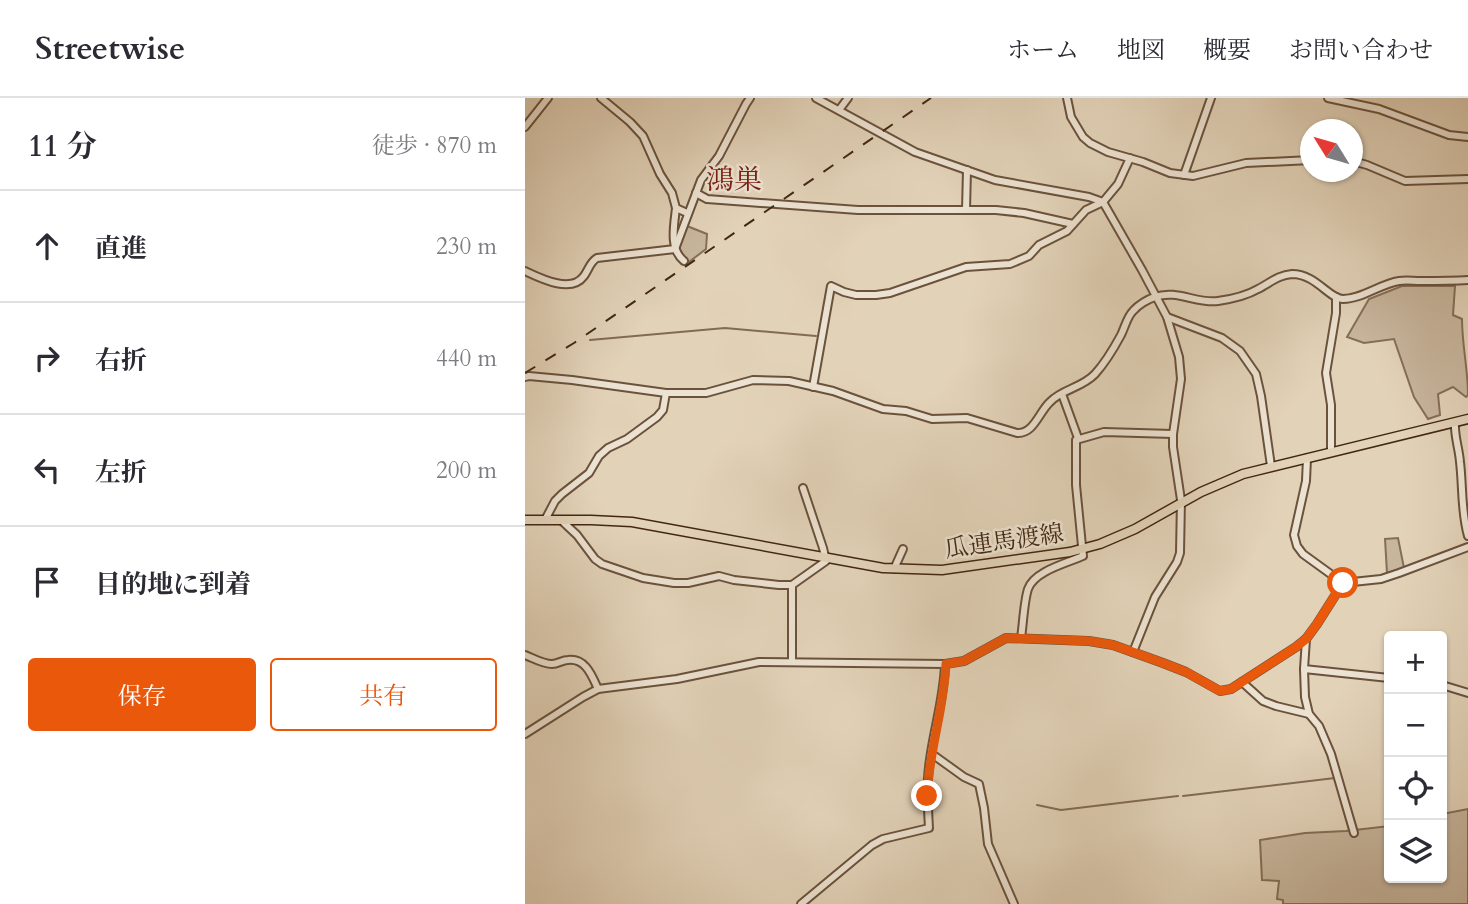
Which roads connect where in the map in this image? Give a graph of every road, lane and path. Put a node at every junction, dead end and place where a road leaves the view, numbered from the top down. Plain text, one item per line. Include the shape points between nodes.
1 (548, 98) edge
2 (601, 98) edge
3 (750, 98) edge
4 (816, 98) edge
5 (848, 98) edge
6 (1067, 98) edge
7 (1211, 98) edge
8 (1328, 98) edge
9 (839, 110) junction
10 (525, 127) edge
11 (1468, 137) edge
12 (1130, 158) junction
13 (1300, 161) edge
14 (1363, 163) edge
15 (967, 170) junction
16 (1184, 175) junction
17 (1468, 179) edge
18 (695, 193) junction
19 (1103, 202) junction
20 (676, 208) junction
21 (966, 209) junction
22 (687, 213) junction
23 (1073, 224) junction
24 (675, 249) junction
25 (684, 261) dead end
26 (525, 271) edge
27 (1468, 280) edge
28 (1155, 297) junction
29 (1336, 297) junction
30 (1167, 317) junction
31 (525, 377) edge
32 (813, 387) junction
33 (666, 393) junction
34 (1062, 394) junction
35 (1468, 419) edge
36 (1455, 422) junction
37 (1173, 434) junction
38 (1078, 438) junction
39 (1331, 452) junction
40 (1307, 458) junction
41 (1271, 466) junction
42 (803, 488) dead end
43 (1181, 504) junction
44 (525, 520) edge
45 (545, 520) junction
46 (561, 520) junction
47 (1468, 536) edge
48 (1468, 547) edge
49 (903, 549) dead end
50 (1083, 549) junction
51 (825, 557) junction
52 (894, 569) junction
53 (1343, 583) junction
54 (792, 585) junction
55 (1021, 638) junction
56 (1306, 639) junction
57 (1133, 652) junction
58 (525, 655) edge
59 (792, 662) junction
60 (946, 664) junction
61 (1304, 669) junction
62 (1384, 677) edge
63 (1242, 682) junction
64 (1447, 687) edge
65 (598, 689) junction
66 (1468, 693) edge
67 (1309, 714) junction
68 (525, 734) edge
69 (932, 754) junction
70 (1354, 833) dead end
71 (801, 904) edge
72 (1014, 904) edge

1 - 10 street
2 - 20 street via 643,136
3 - 18 street
4 - 9 street
5 - 9 street
6 - 12 street via 1071,117 1083,137
7 - 16 street
8 - 11 street
9 - 15 street via 915,152
12 - 16 street
12 - 19 street
13 - 16 street via 1246,163
14 - 17 street via 1405,181
15 - 19 street
15 - 21 street
18 - 21 street via 706,199 858,210
18 - 22 street
19 - 23 street via 1086,210
19 - 28 street
20 - 22 street
20 - 24 street
21 - 23 street via 1024,213
22 - 24 street
23 - 32 street via 1010,264 966,267 876,295 856,295 831,286
24 - 25 street
24 - 26 street via 597,258 582,279 569,284
27 - 29 street via 1399,281 1354,297
28 - 29 street via 1172,294 1218,301 1239,297 1290,274 1320,284
28 - 30 street
28 - 34 street via 1131,313 1096,373
29 - 39 street via 1326,373
30 - 37 street via 1181,379
30 - 41 street via 1223,338 1240,351 1256,374
31 - 33 street
32 - 33 street via 753,380 706,393
32 - 34 street via 883,409 932,419 967,418 1017,433 1029,430 1047,404
33 - 45 street via 657,417 599,456 589,473 555,501
34 - 38 street
35 - 36 main road, 瓜連馬渡線
36 - 39 main road, 瓜連馬渡線
36 - 47 street
37 - 38 street via 1104,432
37 - 43 street
38 - 50 street via 1075,458
39 - 40 main road, 瓜連馬渡線
40 - 41 main road, 瓜連馬渡線
40 - 53 street via 1294,535 1297,547
41 - 43 main road, 瓜連馬渡線 via 1222,482
42 - 51 street
43 - 50 main road, 瓜連馬渡線 via 1120,536
43 - 57 street via 1180,553
44 - 45 main road, 瓜連馬渡線
45 - 46 main road, 瓜連馬渡線
46 - 51 main road, 瓜連馬渡線 via 632,522
46 - 54 street via 602,564 643,578 681,584 719,576
48 - 53 street via 1390,576
49 - 52 street
50 - 52 main road, 瓜連馬渡線 via 942,570
50 - 55 street via 1083,556 1033,581
51 - 52 main road, 瓜連馬渡線
51 - 54 street via 826,561
53 - 56 street
54 - 59 street
55 - 57 street via 1089,641
55 - 60 street via 1006,638 964,661
56 - 61 street
56 - 63 street
57 - 63 street via 1220,691
58 - 65 street via 550,664 579,662 589,669
59 - 60 street
59 - 65 street via 759,662
60 - 69 street
61 - 62 street
61 - 67 street
63 - 67 street via 1263,701
64 - 66 street
65 - 68 street
67 - 70 street via 1331,754
69 - 71 street via 929,828 872,845
69 - 72 street via 979,784 988,844

